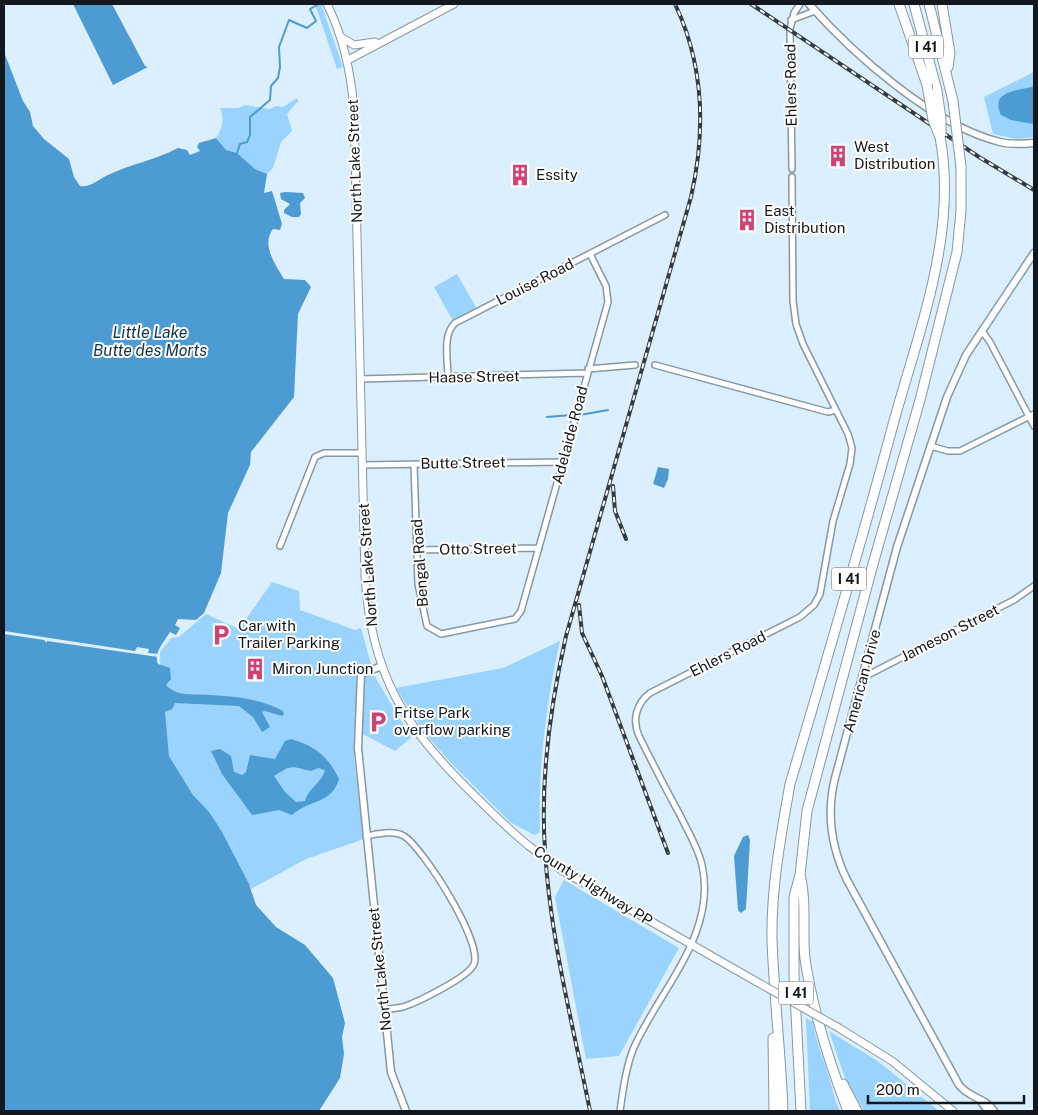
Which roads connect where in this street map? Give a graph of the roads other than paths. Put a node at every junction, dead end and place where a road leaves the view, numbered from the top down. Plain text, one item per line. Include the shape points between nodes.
1 (327, 4) edge
2 (454, 4) edge
3 (800, 4) edge
4 (809, 4) edge
5 (899, 4) edge
6 (914, 4) edge
7 (929, 4) edge
8 (942, 4) edge
9 (815, 10) junction
10 (791, 20) junction
11 (341, 37) junction
12 (383, 41) junction
13 (348, 60) junction
14 (947, 72) junction
15 (940, 137) junction
16 (1034, 143) edge
17 (792, 168) dead end
18 (792, 177) dead end
19 (665, 215) dead end
20 (1034, 253) edge
21 (590, 254) junction
22 (982, 331) junction
23 (635, 365) dead end
24 (655, 365) dead end
25 (588, 371) junction
26 (448, 377) junction
27 (360, 379) junction
28 (836, 410) junction
29 (1032, 415) edge
30 (1034, 426) edge
31 (930, 446) junction
32 (362, 453) junction
33 (563, 462) junction
34 (414, 464) junction
35 (362, 465) junction
36 (280, 546) dead end
37 (539, 548) junction
38 (417, 550) junction
39 (1034, 586) edge
40 (517, 617) joint
41 (382, 666) junction
42 (864, 677) junction
43 (366, 836) junction
44 (800, 875) junction
45 (690, 945) junction
46 (777, 1006) junction
47 (384, 1010) junction
48 (833, 1067) junction
49 (980, 1100) junction
50 (406, 1111) edge
51 (620, 1111) edge
52 (774, 1111) edge
53 (783, 1111) edge
54 (801, 1111) edge
55 (848, 1111) edge
56 (857, 1111) edge
57 (953, 1111) edge
58 (988, 1111) edge
59 (994, 1111) edge

1 - 11 main road, North Lake Street
2 - 12 main road
3 - 10 street, Ehlers Road
4 - 9 street
5 - 15 highway, bridge via 927,85
6 - 15 highway, I 41, bridge via 937,91
7 - 14 highway, I 41
8 - 14 highway via 950,53
9 - 10 street
9 - 16 street via 878,70 949,120 1002,143
10 - 17 street, Ehlers Road
11 - 12 main road via 354,45
11 - 13 main road, North Lake Street
12 - 13 main road
13 - 27 main road, North Lake Street via 354,110
14 - 44 highway, I 41, bridge via 961,167 957,252 920,400 815,777 807,811
15 - 46 highway, I 41 via 943,220 926,308 787,802 772,939
18 - 28 street, Ehlers Road via 795,320 800,338
19 - 21 street, Louise Road
20 - 22 street, American Drive
21 - 25 street, Adelaide Road via 609,297
21 - 26 street, Louise Road via 455,323 447,336
22 - 29 street
22 - 31 street, American Drive via 955,377
23 - 25 street, Haase Street
24 - 28 street via 828,412
25 - 26 street, Haase Street
25 - 33 street, Adelaide Road
26 - 27 street, Haase Street
27 - 32 main road, North Lake Street
28 - 45 street, Ehlers Road via 850,440 852,456 834,516 818,600 802,616 650,693 636,712 635,726 639,736 701,863 704,905 699,929
29 - 30 street
29 - 31 street via 960,451
31 - 42 street, American Drive via 897,547
32 - 35 main road, North Lake Street
32 - 36 street via 324,453 316,458
33 - 34 street, Butte Street
33 - 37 street, Adelaide Road
34 - 35 street, Butte Street
34 - 38 street, Bengal Road
35 - 41 main road, North Lake Street via 367,604
37 - 38 street, Otto Street
37 - 40 street, Adelaide Road
38 - 40 street, Bengal Road via 424,620 433,631 445,634 511,621
39 - 42 street, Jameson Street via 999,608
41 - 43 street, North Lake Street via 362,673 360,679 358,748
41 - 45 main road, County Highway PP, bridge via 403,713 429,750 504,825 563,871
42 - 49 street, American Drive via 832,794 830,825 836,853 847,880 957,1082 964,1091
43 - 47 street, North Lake Street
43 - 47 street via 396,833 410,842 454,904 476,952 473,967 464,975 408,1005
44 - 48 highway via 810,991
44 - 54 highway, I 41 via 794,897 794,974
45 - 51 street, Ehlers Road via 634,1047
45 - 57 main road, County Highway PP, bridge via 892,1061
46 - 52 highway via 772,1023
46 - 53 highway, I 41
47 - 50 street, North Lake Street via 391,1077
48 - 55 highway
48 - 56 highway
49 - 58 street, American Drive
49 - 59 street, American Drive via 987,1102

